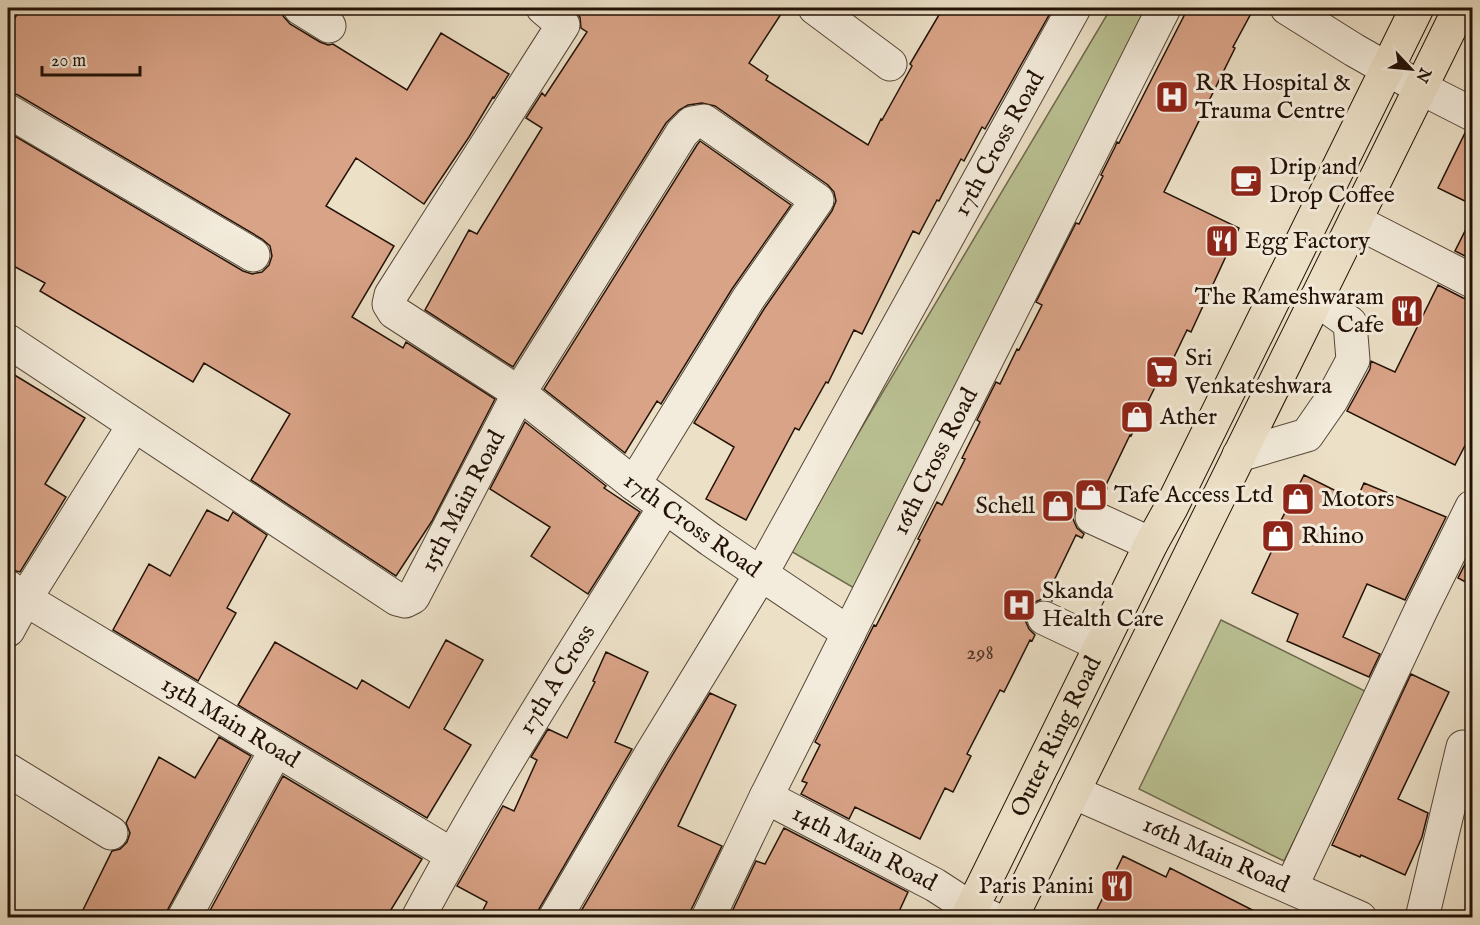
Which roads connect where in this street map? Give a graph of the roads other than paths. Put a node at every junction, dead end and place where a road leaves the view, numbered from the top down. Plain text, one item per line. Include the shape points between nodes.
1 (300, 8) edge
2 (543, 8) edge
3 (815, 8) edge
4 (1074, 8) edge
5 (1164, 8) edge
6 (1287, 8) edge
7 (1417, 8) edge
8 (1460, 8) edge
9 (329, 26) dead end
10 (890, 64) dead end
11 (1387, 68) junction
12 (1421, 88) junction
13 (8, 111) edge
14 (1473, 114) edge
15 (1355, 221) junction
16 (253, 255) dead end
17 (1473, 281) edge
18 (1316, 298) junction
19 (8, 341) edge
20 (519, 393) junction
21 (134, 425) junction
22 (1239, 455) junction
23 (634, 484) junction
24 (665, 507) junction
25 (1473, 507) edge
26 (1092, 517) dead end
27 (1151, 544) junction
28 (761, 574) junction
29 (16, 593) edge
30 (1044, 618) dead end
31 (8, 630) edge
32 (849, 633) junction
33 (1101, 645) junction
34 (1463, 747) dead end
35 (276, 750) junction
36 (8, 770) edge
37 (1072, 792) junction
38 (766, 797) junction
39 (111, 833) dead end
40 (452, 855) junction
41 (1291, 887) junction
42 (977, 915) edge
43 (184, 918) edge
44 (418, 918) edge
45 (555, 918) edge
46 (708, 918) edge
47 (1011, 918) edge
48 (1360, 918) edge
49 (1422, 918) edge

1 - 9 street
2 - 20 street, 17th Cross Road via 562,25 397,285 389,304 394,312
3 - 10 street
4 - 28 street, 17th Cross Road
5 - 32 street, 16th Cross Road
6 - 11 street
7 - 11 highway, Outer Ring Road
8 - 12 highway, Outer Ring Road
11 - 12 street
11 - 27 highway, Outer Ring Road
12 - 14 street
12 - 15 highway, Outer Ring Road
13 - 16 street
15 - 17 street
15 - 18 highway, Outer Ring Road
18 - 22 highway, Outer Ring Road
18 - 22 street via 1350,323 1353,360 1307,435
19 - 21 street, 15th Main Road
20 - 21 street, 15th Main Road via 413,597 405,601
20 - 23 street, 17th Cross Road
20 - 23 street, 15th Main Road via 682,133 692,123 704,121 817,200 748,299
21 - 29 street
22 - 37 highway, Outer Ring Road
23 - 24 street, 17th Cross Road
24 - 28 street, 17th Cross Road
24 - 40 street, 17th A Cross
25 - 41 street
26 - 27 street
27 - 33 highway, Outer Ring Road
28 - 32 street
28 - 45 street
29 - 31 street
29 - 35 street, 13th Main Road
30 - 33 street
32 - 38 street, 16th Cross Road
33 - 42 highway, Outer Ring Road
34 - 49 street
35 - 40 street, 13th Main Road
35 - 43 street
36 - 39 street
37 - 41 street, 16th Main Road
37 - 47 highway, Outer Ring Road
38 - 42 street, 14th Main Road via 935,885
38 - 46 street, 16th Cross Road
40 - 44 street, 17th A Cross
41 - 48 street, 16th Main Road

